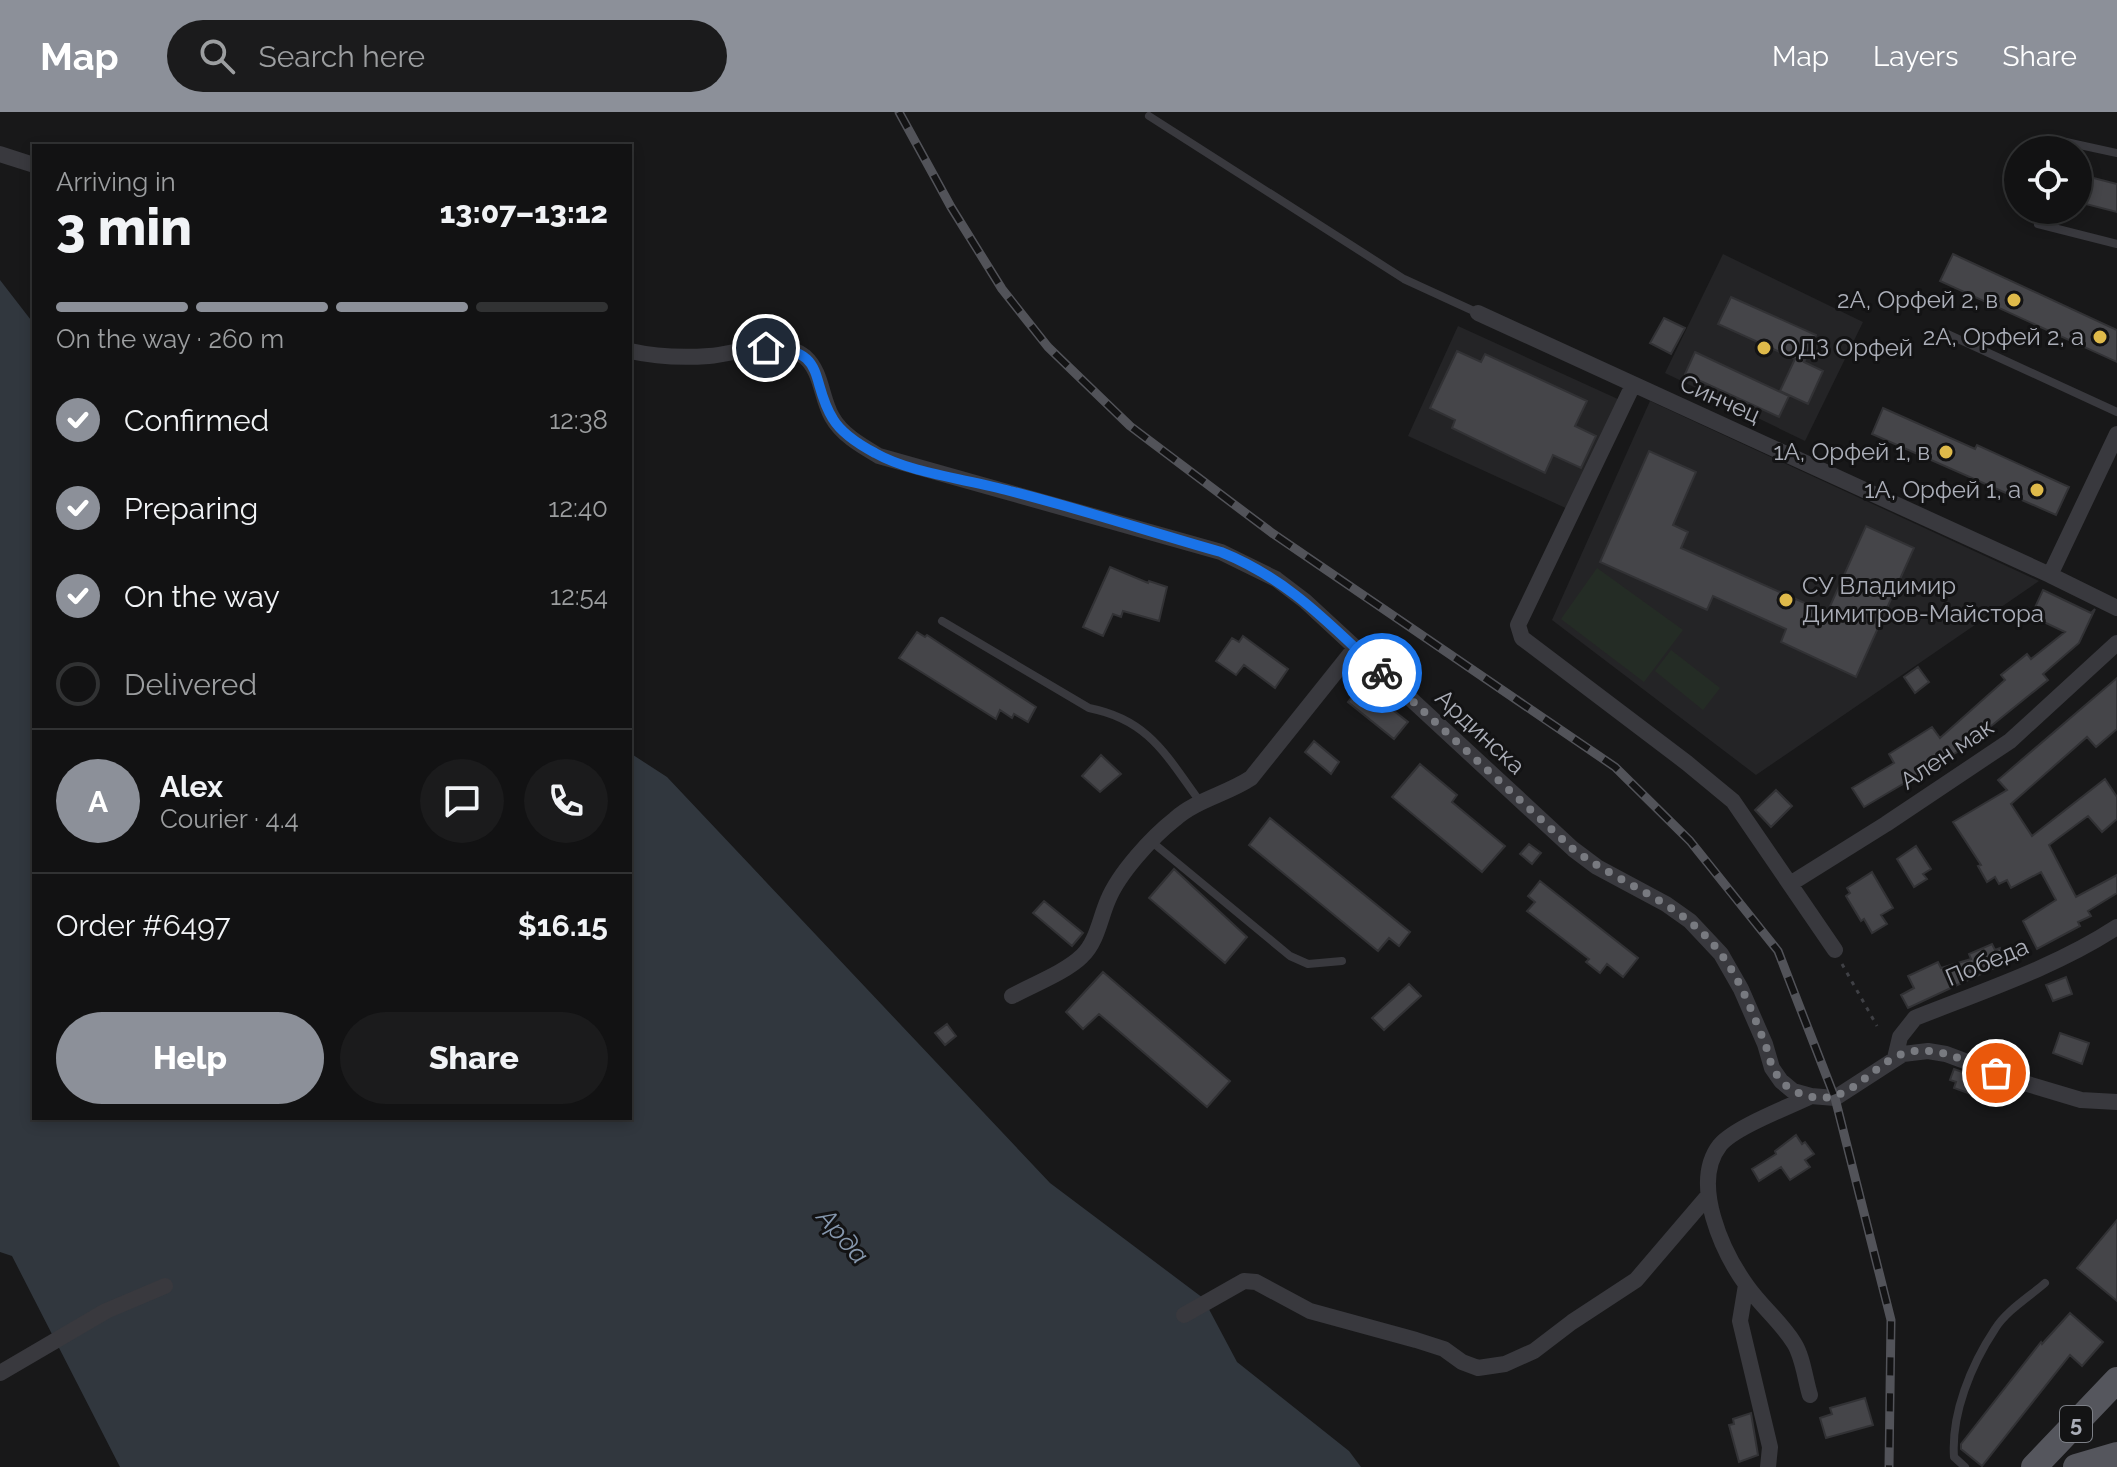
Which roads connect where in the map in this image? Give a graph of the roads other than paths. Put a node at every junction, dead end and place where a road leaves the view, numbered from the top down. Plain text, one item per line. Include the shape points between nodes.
1 (1149, 116) dead end
2 (2092, 148) edge
3 (2117, 153) edge
4 (0, 154) edge
5 (32, 164) edge
6 (2038, 224) dead end
7 (2117, 244) edge
8 (1478, 313) joint
9 (1943, 332) dead end
10 (632, 351) edge
11 (1633, 385) junction
12 (2117, 412) edge
13 (2117, 434) edge
14 (2050, 575) junction
15 (2117, 608) edge
16 (942, 621) dead end
17 (2117, 643) edge
18 (1355, 648) junction
19 (1201, 804) junction
20 (1152, 842) junction
21 (1790, 884) junction
22 (2117, 927) edge
23 (1835, 950) road end
24 (1342, 961) dead end
25 (1012, 996) dead end
26 (1895, 1058) junction
27 (1811, 1096) junction
28 (2117, 1102) edge
29 (1707, 1197) junction
30 (2045, 1283) dead end
31 (1746, 1285) junction
32 (165, 1286) dead end
33 (1184, 1315) dead end
34 (0, 1373) edge
35 (2117, 1380) edge
36 (1810, 1395) dead end
37 (2117, 1455) edge
38 (1768, 1467) edge
39 (1965, 1467) edge
40 (2034, 1467) edge
41 (2076, 1467) edge

1 - 8 lane via 1404,279
2 - 3 lane
4 - 5 street
6 - 7 lane
8 - 11 street, Синчец
9 - 12 lane
10 - 18 street, Ардинска via 675,358 766,348 795,351 815,370 833,419 879,456 1221,552 1276,579
11 - 14 street, Синчец
11 - 21 street via 1518,625 1522,638 1733,801
13 - 14 street
14 - 15 street, Синчец
16 - 19 lane via 1089,708 1110,712 1148,733
17 - 21 street, Ален мак via 2010,741
18 - 19 street via 1251,778
18 - 27 street, Ардинска via 1573,849 1690,921 1721,954 1741,989 1772,1068 1793,1091
19 - 20 street via 1174,819
20 - 24 lane via 1290,956 1308,964
20 - 25 street via 1120,877 1082,956
21 - 23 street
22 - 26 street, Победа via 2096,941 1915,1018 1900,1037
26 - 27 street via 1835,1098
26 - 28 street via 1915,1051 1946,1054 2081,1100
27 - 29 street via 1721,1145 1711,1164
29 - 31 street
29 - 33 street via 1636,1280 1534,1351 1505,1364 1478,1368 1444,1349 1310,1311 1256,1282 1244,1281
30 - 39 lane via 1996,1327 1971,1373 1953,1435 1954,1457
31 - 36 street via 1795,1344
31 - 38 street via 1740,1321 1770,1447
32 - 34 street via 106,1311
35 - 40 main road, 5
37 - 41 main road

